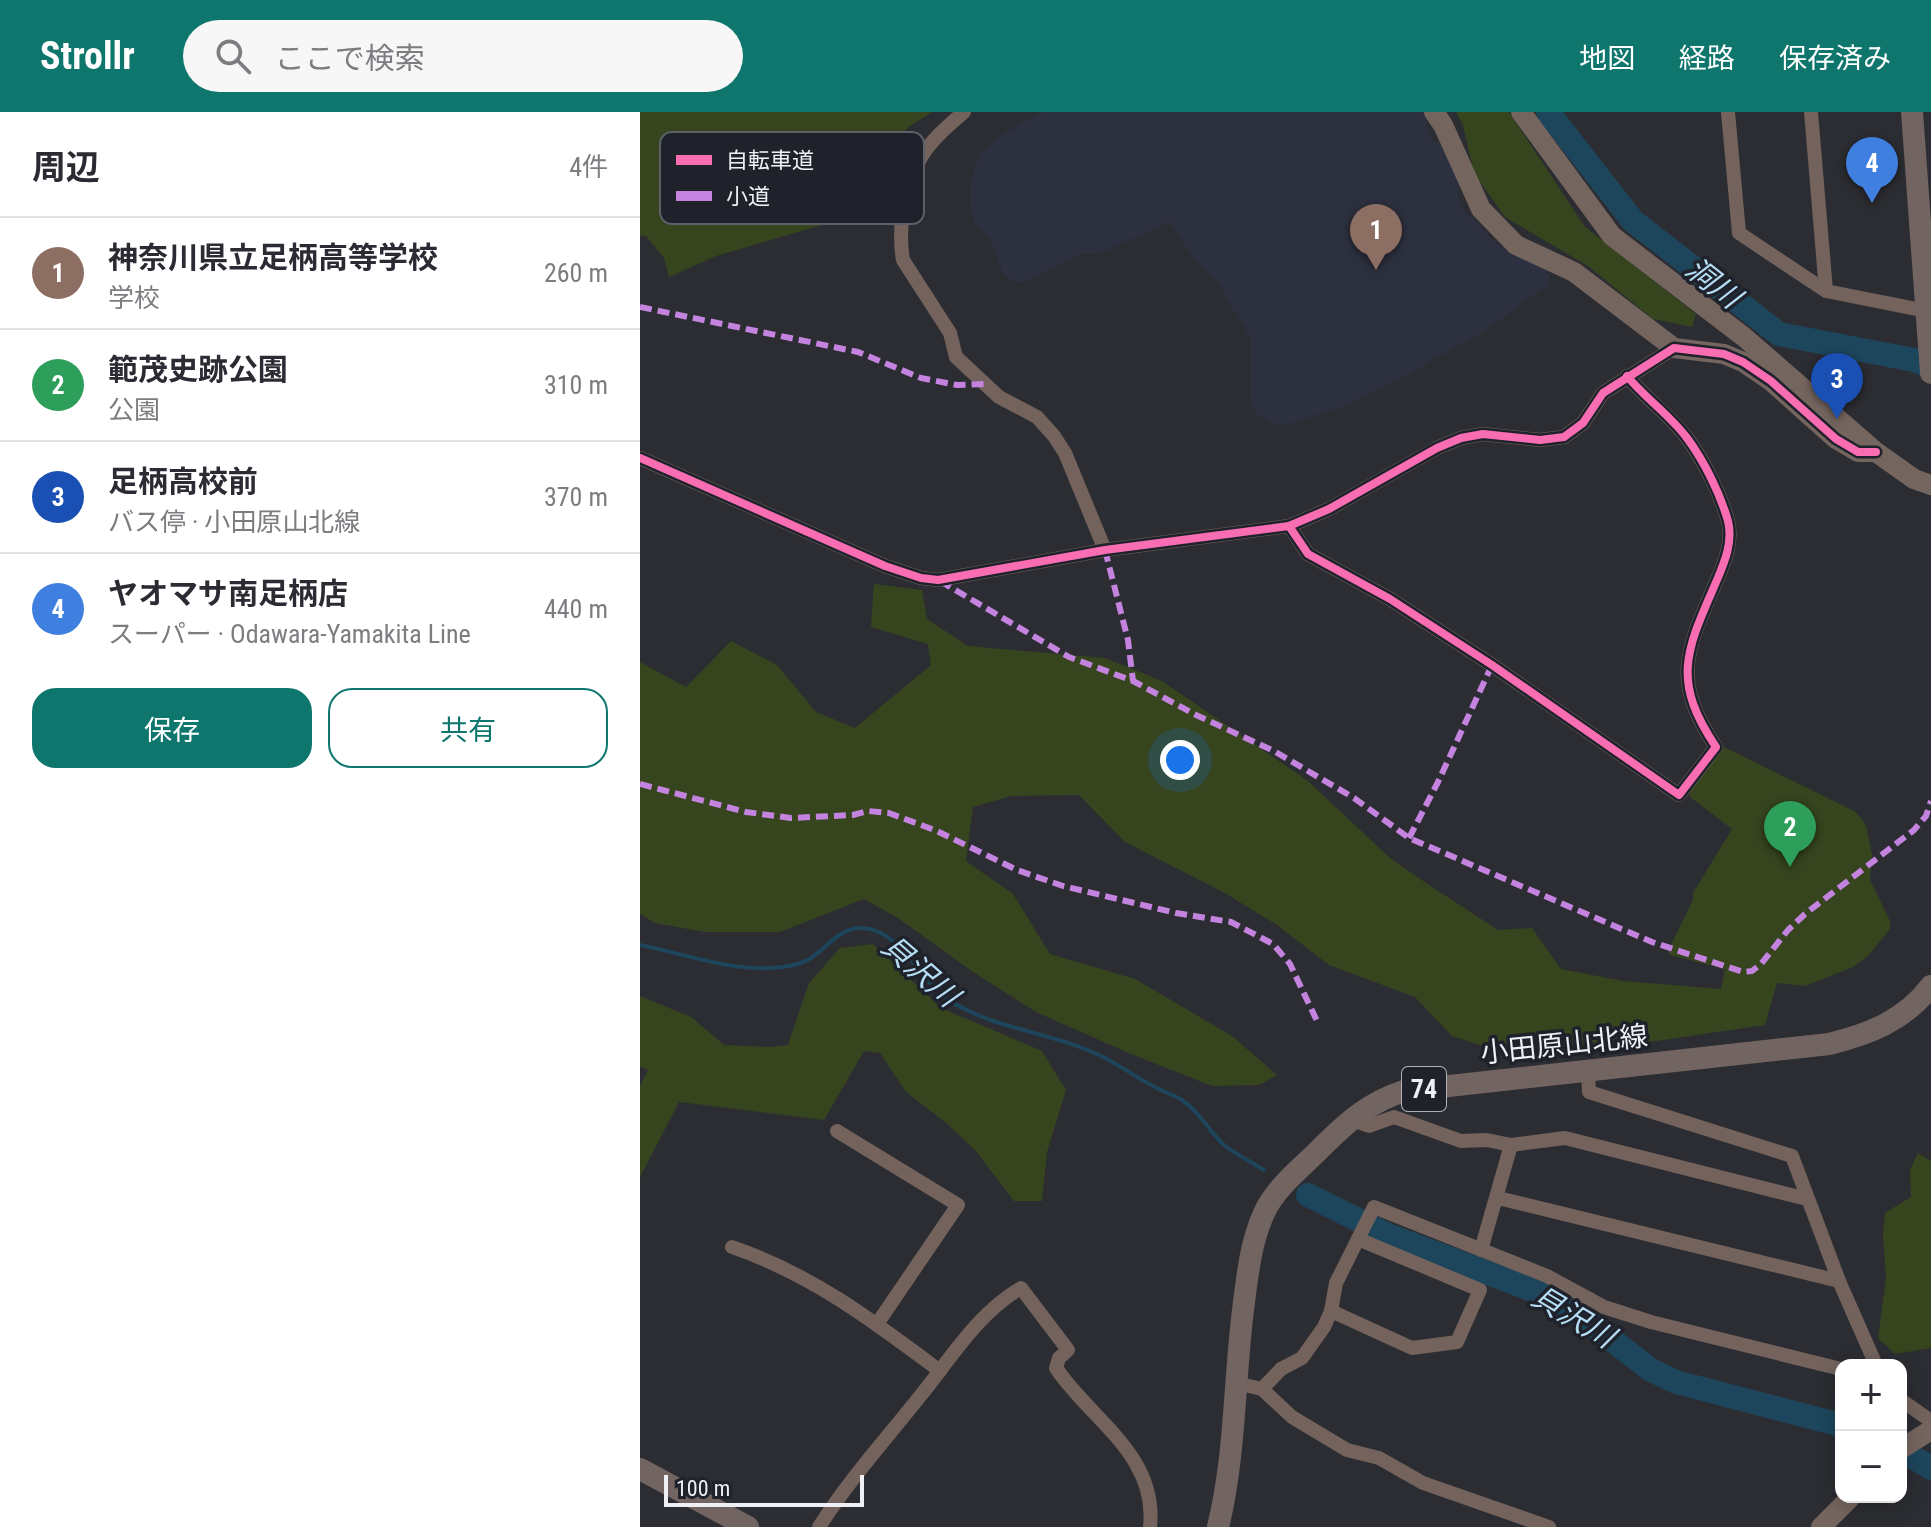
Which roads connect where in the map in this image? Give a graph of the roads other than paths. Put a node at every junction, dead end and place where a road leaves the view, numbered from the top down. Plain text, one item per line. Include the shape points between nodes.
1 (964, 112) edge
2 (1434, 112) edge
3 (1521, 112) edge
4 (1728, 112) edge
5 (1811, 112) edge
6 (1912, 112) edge
7 (924, 156) edge
8 (903, 224) edge
9 (1826, 291) junction
10 (1929, 314) edge
11 (1674, 348) junction
12 (1931, 373) edge
13 (1627, 376) junction
14 (1876, 452) junction
15 (640, 458) edge
16 (1931, 485) edge
17 (1289, 526) junction
18 (1105, 550) junction
19 (1931, 986) edge
20 (1588, 1071) junction
21 (1350, 1119) junction
22 (837, 1131) dead end
23 (1511, 1145) junction
24 (1498, 1198) junction
25 (1807, 1199) junction
26 (1358, 1239) junction
27 (732, 1247) dead end
28 (1481, 1250) junction
29 (1839, 1281) junction
30 (1331, 1311) junction
31 (877, 1324) junction
32 (1873, 1359) edge
33 (1835, 1368) edge
34 (940, 1371) junction
35 (1236, 1383) junction
36 (1262, 1389) junction
37 (1907, 1404) edge
38 (1931, 1421) edge
39 (640, 1469) edge
40 (1845, 1503) edge
41 (748, 1527) edge
42 (819, 1527) edge
43 (1150, 1527) edge
44 (1218, 1527) edge
45 (1549, 1527) edge
46 (1821, 1527) edge

1 - 7 street
2 - 11 street via 1481,209 1499,229 1516,245 1574,272
3 - 14 street via 1612,236 1744,337
4 - 9 street via 1739,233
5 - 9 street
6 - 10 main road
8 - 18 street via 903,260 950,333 956,357 999,397 1037,417 1054,436
9 - 10 street
10 - 12 main road
11 - 13 street
11 - 14 street via 1724,354 1743,362 1836,439 1858,452
13 - 17 street via 1603,393 1583,423 1564,437 1461,438
13 - 17 street via 1686,437 1728,523 1729,548 1688,657 1693,710 1716,747 1679,795 1416,615 1308,554
14 - 16 street
15 - 18 street via 921,578 938,580
17 - 18 street
19 - 20 main road, 小田原山北線 / 74 via 1896,1019 1866,1035 1829,1044
20 - 21 main road, 小田原山北線 / 74 via 1404,1091 1374,1102
20 - 25 street via 1589,1092 1787,1153
21 - 23 street via 1369,1126 1394,1117 1452,1140
21 - 35 main road, 小田原山北線 / 74 via 1265,1211 1251,1252
22 - 31 street via 958,1205
23 - 24 street
23 - 25 street via 1565,1138
24 - 28 street
24 - 29 street
25 - 29 street
26 - 28 street via 1374,1207
26 - 30 street via 1336,1283
26 - 30 street via 1480,1290 1457,1342 1418,1349
27 - 31 street via 810,1280
28 - 33 street via 1547,1276 1604,1307
29 - 32 street
30 - 36 street via 1306,1354
31 - 34 street
34 - 42 street via 869,1456
34 - 43 street via 983,1318 1021,1288 1068,1350 1056,1368 1132,1456 1147,1493
35 - 36 street
35 - 44 main road, 小田原山北線 / 74
36 - 45 street via 1292,1417 1347,1450
37 - 38 street
39 - 41 main road
40 - 46 street

